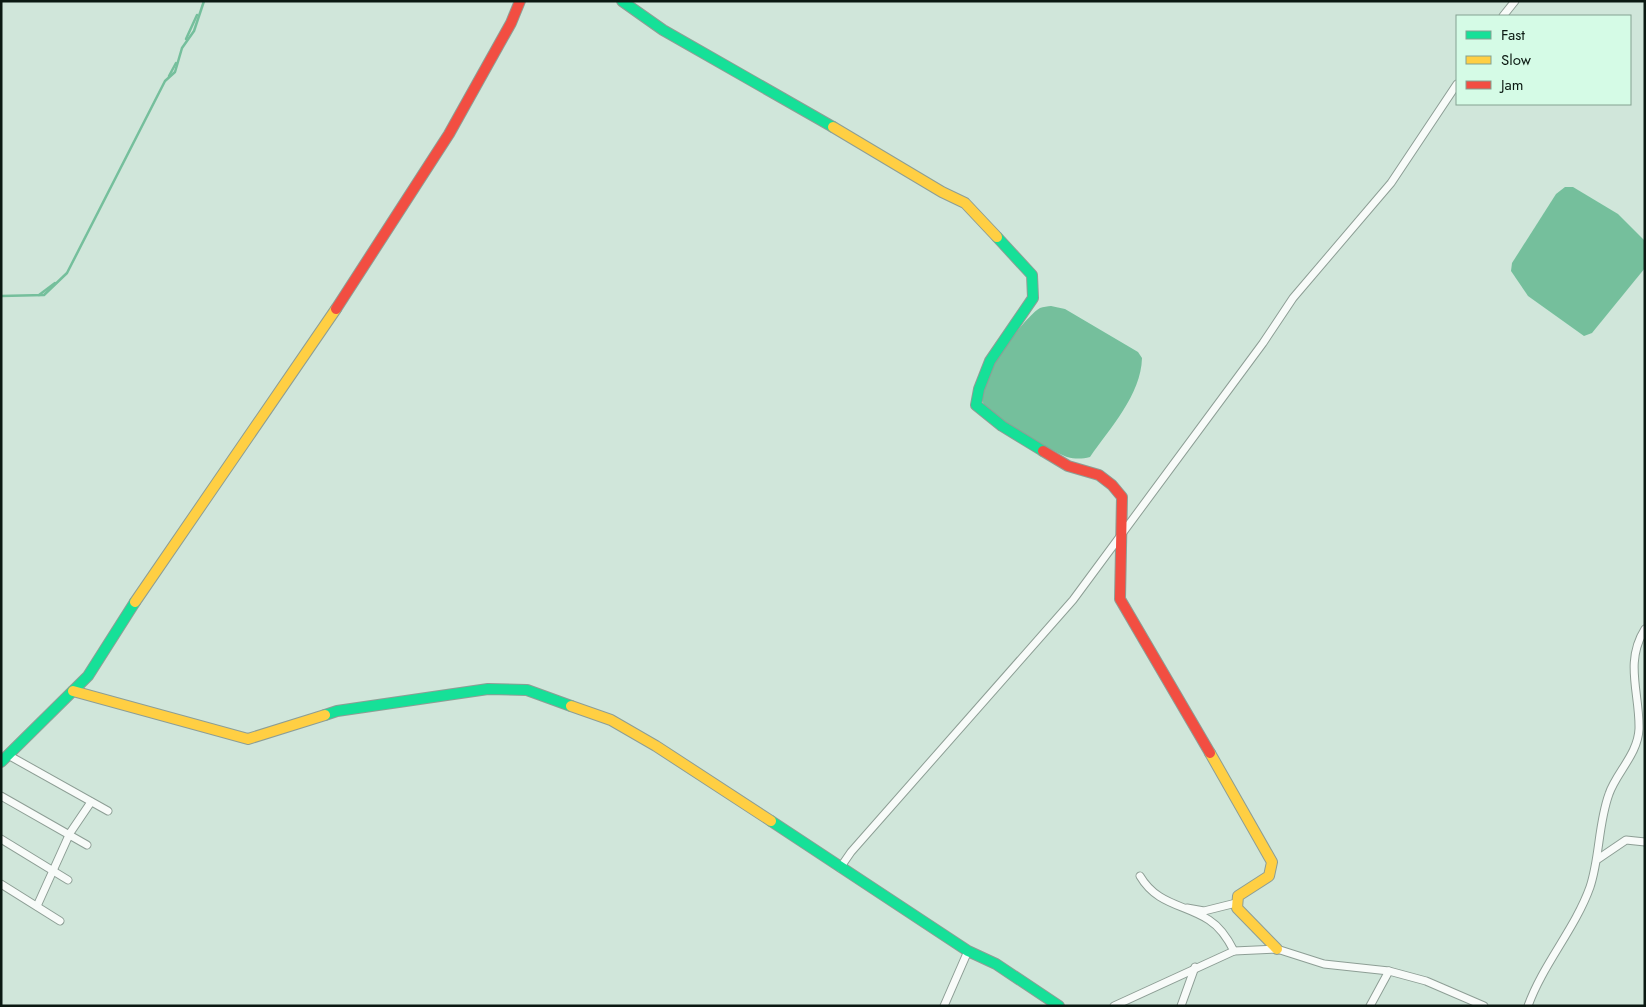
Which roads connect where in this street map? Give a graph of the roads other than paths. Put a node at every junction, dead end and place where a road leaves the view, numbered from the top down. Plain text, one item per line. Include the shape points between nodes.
1 (520, 1) edge
2 (622, 1) edge
3 (1515, 1) edge
4 (1503, 15) edge
5 (1456, 86) edge
6 (1123, 533) junction
7 (1645, 629) edge
8 (73, 691) junction
9 (4, 759) edge
10 (1, 796) edge
11 (91, 802) junction
12 (108, 811) dead end
13 (70, 833) junction
14 (1, 839) edge
15 (1645, 842) edge
16 (88, 845) dead end
17 (1598, 858) junction
18 (840, 868) junction
19 (54, 869) junction
20 (1140, 876) dead end
21 (68, 880) dead end
22 (1, 884) edge
23 (1138, 887) dead end
24 (1148, 889) junction
25 (1236, 902) junction
26 (37, 906) junction
27 (1174, 906) junction
28 (60, 921) dead end
29 (1277, 949) junction
30 (1234, 950) junction
31 (968, 951) junction
32 (1195, 967) junction
33 (1389, 971) junction
34 (944, 1006) edge
35 (1059, 1006) edge
36 (1114, 1006) edge
37 (1181, 1006) edge
38 (1370, 1006) edge
39 (1484, 1006) edge
40 (1528, 1006) edge

1 - 8 street via 449,134 308,353 156,569 88,676
2 - 6 street via 679,39 961,200 1012,251 1032,275 1034,294 994,353 982,377 976,405 1002,426 1068,466 1099,475 1112,485 1122,497
3 - 4 street
5 - 6 street via 1391,183 1293,298
6 - 18 street via 1074,600 857,844
6 - 25 street via 1120,599 1272,862 1269,876 1238,896
7 - 17 street via 1635,647 1633,668 1639,730 1622,772 1609,792
8 - 9 street
8 - 18 street via 248,739 337,711 488,689 527,690 611,720 656,746
9 - 11 street
10 - 13 street
11 - 12 street
11 - 13 street
13 - 16 street
13 - 19 street
14 - 19 street
15 - 17 street via 1626,840
17 - 40 street via 1589,889
18 - 31 street
19 - 21 street
19 - 26 street
20 - 24 street
22 - 26 street
23 - 24 street
24 - 27 street
25 - 27 street via 1204,910
25 - 29 street via 1237,908
26 - 28 street
27 - 30 street via 1208,920
29 - 30 street
29 - 33 street via 1324,964
30 - 32 street
31 - 34 street
31 - 35 street via 996,964
32 - 36 street
32 - 37 street
33 - 38 street
33 - 39 street via 1426,981

